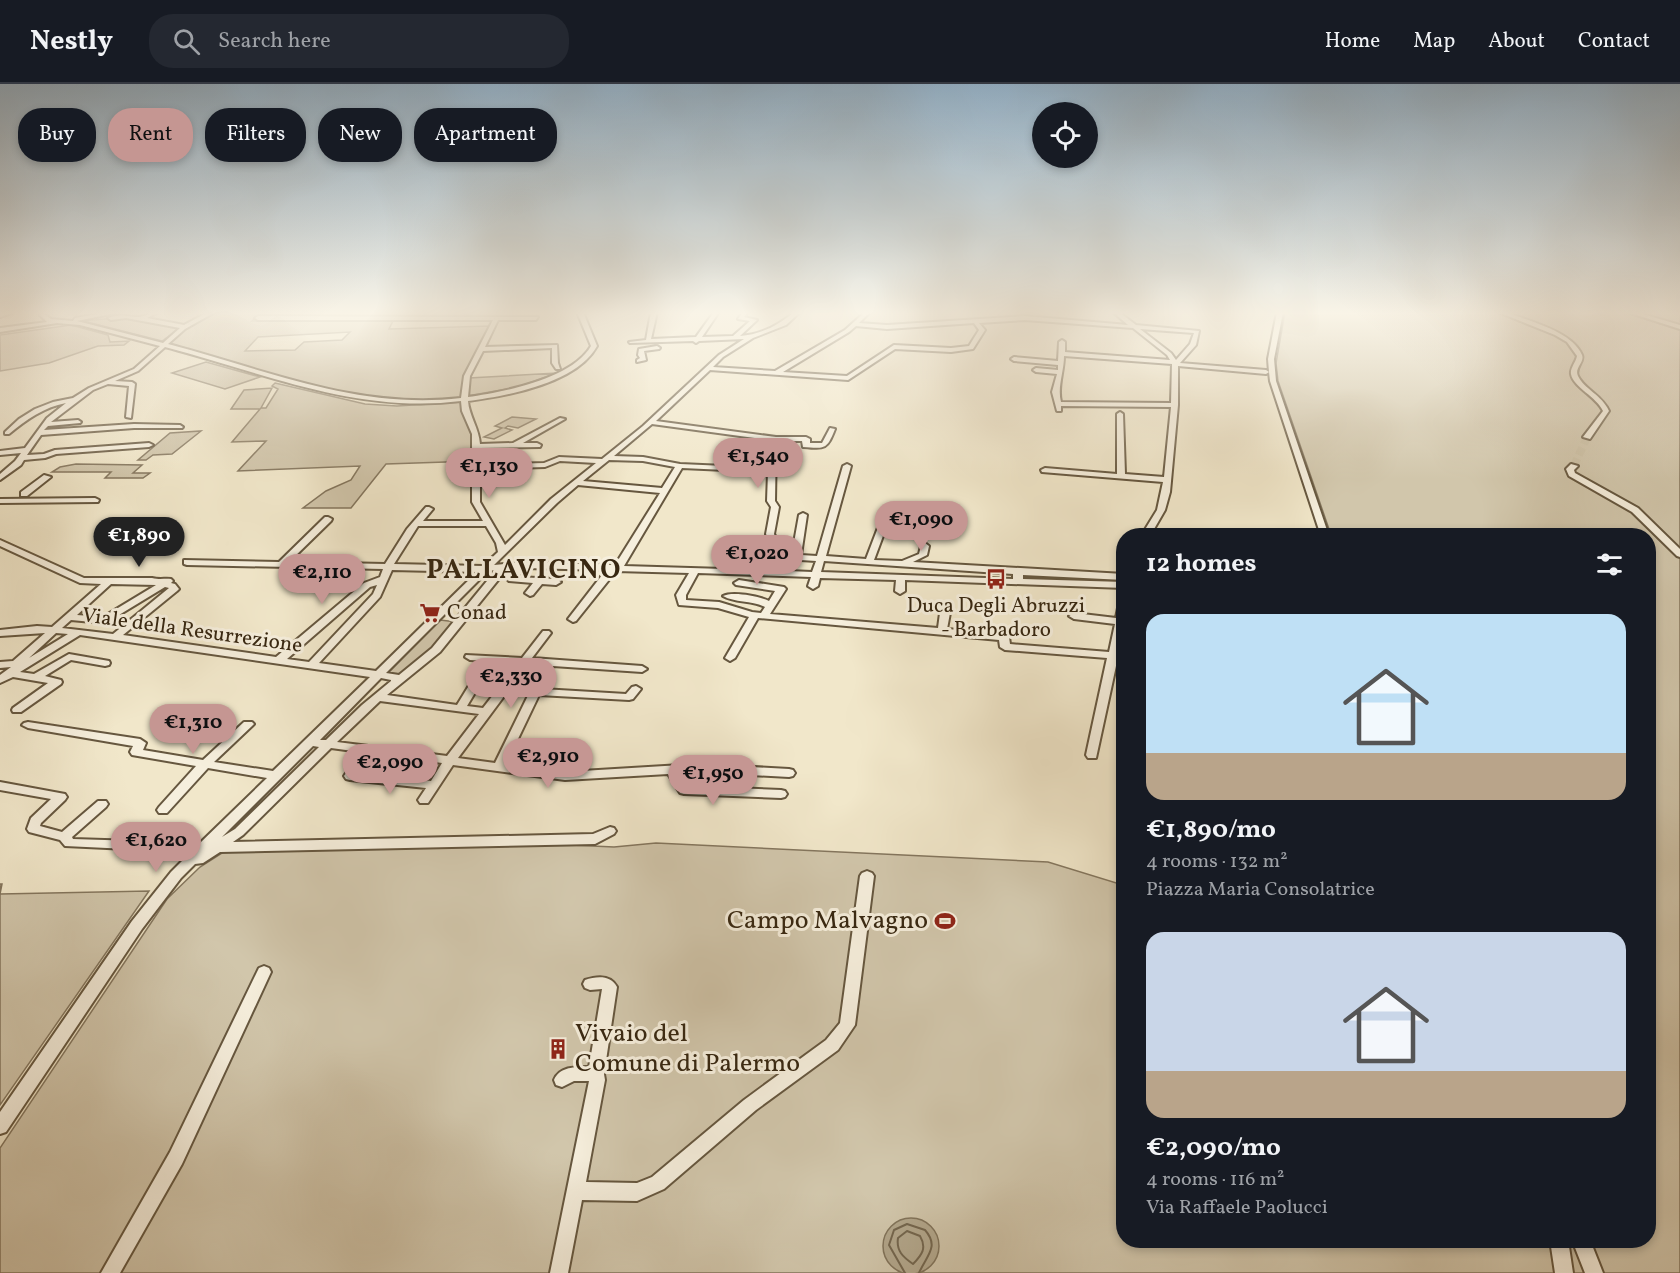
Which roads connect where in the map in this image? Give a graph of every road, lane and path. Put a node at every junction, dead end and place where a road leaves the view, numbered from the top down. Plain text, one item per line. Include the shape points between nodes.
1 (139, 367) edge
2 (242, 367) edge
3 (471, 367) edge
4 (571, 367) edge
5 (578, 367) edge
6 (787, 367) edge
7 (864, 367) edge
8 (1061, 367) edge
9 (1174, 367) edge
10 (1220, 367) edge
11 (1267, 367) edge
12 (1272, 367) edge
13 (1575, 367) edge
14 (707, 369) joint
15 (783, 370) junction
16 (1036, 370) dead end
17 (1060, 372) junction
18 (1266, 372) junction
19 (773, 374) junction
20 (791, 375) junction
21 (103, 383) junction
22 (464, 399) junction
23 (74, 400) junction
24 (1175, 405) junction
25 (1120, 414) dead end
26 (129, 417) dead end
27 (562, 419) dead end
28 (78, 422) dead end
29 (650, 422) junction
30 (46, 424) junction
31 (180, 426) dead end
32 (832, 429) dead end
33 (7, 433) dead end
34 (39, 433) junction
35 (1587, 437) tunnel mouth
36 (773, 438) junction
37 (149, 445) dead end
38 (537, 445) dead end
39 (475, 446) junction
40 (513, 446) junction
41 (27, 450) junction
42 (0, 453) edge
43 (21, 458) junction
44 (607, 459) junction
45 (513, 466) dead end
46 (680, 466) junction
47 (847, 466) dead end
48 (1574, 466) dead end
49 (771, 470) junction
50 (1045, 470) dead end
51 (1121, 476) junction
52 (47, 477) dead end
53 (613, 477) dead end
54 (0, 478) edge
55 (626, 478) dead end
56 (1167, 480) junction
57 (576, 483) junction
58 (603, 486) junction
59 (617, 488) junction
60 (664, 491) junction
61 (84, 493) dead end
62 (0, 494) edge
63 (24, 494) junction
64 (94, 500) dead end
65 (0, 501) edge
66 (429, 510) dead end
67 (803, 515) dead end
68 (328, 519) dead end
69 (489, 523) junction
70 (417, 524) junction
71 (883, 525) dead end
72 (1149, 528) edge
73 (1315, 528) edge
74 (1322, 528) edge
75 (1653, 528) edge
76 (1656, 531) edge
77 (0, 543) edge
78 (925, 546) dead end
79 (502, 552) junction
80 (534, 555) dead end
81 (768, 555) junction
82 (1680, 555) edge
83 (796, 556) junction
84 (823, 558) junction
85 (188, 562) dead end
86 (869, 562) junction
87 (500, 563) junction
88 (282, 564) junction
89 (903, 564) junction
90 (523, 565) junction
91 (388, 567) junction
92 (484, 568) junction
93 (616, 568) junction
94 (695, 571) junction
95 (743, 573) junction
96 (760, 573) junction
97 (817, 575) junction
98 (1018, 577) junction
99 (1116, 578) edge
100 (383, 579) junction
101 (901, 579) junction
102 (539, 581) junction
103 (108, 582) junction
104 (168, 582) junction
105 (556, 582) dead end
106 (739, 583) junction
107 (1116, 585) edge
108 (813, 586) dead end
109 (900, 591) dead end
110 (530, 593) dead end
111 (728, 596) junction
112 (723, 606) junction
113 (771, 606) junction
114 (945, 613) dead end
115 (757, 615) junction
116 (1074, 616) dead end
117 (69, 617) junction
118 (435, 618) junction
119 (573, 619) dead end
120 (105, 620) junction
121 (461, 620) junction
122 (1116, 621) edge
123 (134, 623) junction
124 (53, 630) junction
125 (942, 631) junction
126 (78, 632) junction
127 (1116, 632) edge
128 (0, 633) edge
129 (546, 633) dead end
130 (116, 637) junction
131 (1112, 655) junction
132 (470, 657) dead end
133 (730, 658) dead end
134 (278, 661) junction
135 (105, 663) dead end
136 (522, 663) junction
137 (549, 664) junction
138 (0, 665) edge
139 (310, 666) junction
140 (14, 668) junction
141 (642, 669) dead end
142 (378, 675) junction
143 (480, 676) dead end
144 (35, 678) junction
145 (0, 680) edge
146 (396, 681) junction
147 (366, 687) junction
148 (636, 689) dead end
149 (536, 692) junction
150 (382, 693) junction
151 (460, 708) junction
152 (17, 710) dead end
153 (486, 712) junction
154 (248, 724) dead end
155 (28, 725) dead end
156 (311, 742) junction
157 (328, 745) junction
158 (560, 753) dead end
159 (1092, 755) dead end
160 (450, 760) junction
161 (205, 764) junction
162 (499, 767) junction
163 (672, 771) junction
164 (789, 773) dead end
165 (551, 774) junction
166 (277, 776) junction
167 (350, 776) dead end
168 (434, 785) junction
169 (0, 786) edge
170 (781, 794) dead end
171 (257, 796) junction
172 (273, 799) junction
173 (424, 800) dead end
174 (102, 804) dead end
175 (163, 810) dead end
176 (237, 816) junction
177 (252, 819) junction
178 (610, 831) dead end
179 (64, 837) junction
180 (219, 847) junction
181 (204, 848) junction
182 (176, 874) junction
183 (867, 876) dead end
184 (264, 972) dead end
185 (590, 984) dead end
186 (596, 1074) junction
187 (562, 1080) dead end
188 (0, 1126) edge
189 (575, 1191) junction
190 (1560, 1248) edge
191 (1584, 1248) edge
192 (110, 1273) edge
193 (559, 1273) edge
194 (1564, 1273) edge
195 (1594, 1273) edge

1 - 21 street
2 - 22 street via 356,400 401,404
3 - 22 street
4 - 22 street via 529,385
5 - 22 street via 530,387
6 - 15 street
7 - 20 street via 850,378
8 - 17 street
9 - 24 street
10 - 18 street
11 - 18 street
12 - 74 street
13 - 35 street via 1575,377 1606,411
14 - 19 street
14 - 29 street
15 - 19 street
15 - 20 street
16 - 17 street
17 - 24 street via 1055,392 1059,407
18 - 73 street
19 - 20 street
21 - 23 street
21 - 26 street via 132,384
22 - 39 street via 465,411 476,431
23 - 30 street
23 - 33 street via 51,403 22,419
24 - 56 street
25 - 51 street
27 - 40 street
28 - 30 street
29 - 36 street
29 - 44 street
30 - 34 street
31 - 34 street
32 - 36 street via 825,445 806,445 806,439
34 - 41 street
36 - 49 street
37 - 43 street
38 - 40 street
39 - 40 street
39 - 69 street via 476,502
41 - 42 street
41 - 43 street
43 - 54 street
44 - 45 street via 559,459 545,465
44 - 46 street via 643,459
44 - 57 street
46 - 49 street
46 - 60 street
47 - 84 street
48 - 75 street via 1570,469 1572,474 1635,510
49 - 81 street via 771,501 775,507 770,534 775,544
50 - 51 street
51 - 56 street
52 - 63 street
53 - 58 street
55 - 59 street
56 - 72 street via 1164,502
57 - 58 street
57 - 79 street
58 - 59 street
59 - 60 street
60 - 93 street
61 - 63 street
62 - 63 street
64 - 65 street
66 - 70 street
67 - 83 street
68 - 88 street
69 - 70 street
69 - 79 street
70 - 91 street
71 - 86 street
76 - 82 street
77 - 103 street via 83,581
78 - 89 street via 923,555
79 - 87 street
80 - 90 street
81 - 83 street
81 - 96 street
83 - 84 street
84 - 86 street
84 - 97 street
85 - 88 street
86 - 89 street
87 - 90 street
87 - 92 street
87 - 121 street
88 - 91 street
89 - 98 street
90 - 93 street
90 - 102 street via 512,579
91 - 92 street
91 - 100 street
92 - 118 street
93 - 94 street
93 - 119 street
94 - 95 street
94 - 112 street via 681,595 682,603
95 - 96 street
95 - 106 street
96 - 97 street
97 - 101 street
97 - 108 street
98 - 99 street
98 - 101 street
98 - 107 street via 1037,583
100 - 134 street via 367,585
100 - 139 street via 377,595
101 - 109 street
102 - 105 street
102 - 110 street
103 - 104 street
103 - 117 street
104 - 120 street
104 - 123 street via 174,589
106 - 111 street
106 - 113 street via 781,589
111 - 112 street
111 - 113 street via 759,600
112 - 115 street
113 - 115 street
114 - 125 street
115 - 125 street
115 - 133 street
116 - 122 street
117 - 120 street
117 - 124 street
118 - 121 street
118 - 142 street
120 - 123 street
121 - 146 street via 436,650
123 - 130 street
124 - 126 street, Viale della Resurrezione
124 - 128 street, Viale della Resurrezione
124 - 140 street
125 - 131 street via 1004,637 1005,647
126 - 130 street, Viale della Resurrezione
126 - 140 street via 24,667
127 - 131 street
129 - 136 street
130 - 134 street, Viale della Resurrezione
131 - 159 street
132 - 136 street
134 - 139 street, Viale della Resurrezione
135 - 144 street via 69,657
136 - 137 street
136 - 153 street
137 - 141 street
137 - 149 street
138 - 140 street
139 - 142 street, Viale della Resurrezione
140 - 144 street
140 - 145 street
142 - 146 street, Viale della Resurrezione via 395,677
142 - 147 street
143 - 151 street
144 - 152 street via 57,682
146 - 150 street
147 - 150 street
147 - 156 street
148 - 149 street via 629,697
149 - 162 street
150 - 151 street
150 - 157 street
151 - 153 street
153 - 160 street
154 - 161 street
155 - 161 street via 140,743 136,752
156 - 157 street
156 - 166 street
157 - 160 street
157 - 172 street
158 - 165 street
160 - 162 street
160 - 168 street
161 - 166 street
161 - 175 street
162 - 165 street
163 - 164 street via 698,768
163 - 165 street
163 - 170 street via 684,790
166 - 171 street
167 - 168 street
168 - 173 street
169 - 179 street via 61,797 35,821 33,829
171 - 172 street
171 - 176 street
172 - 177 street
174 - 179 street
176 - 177 street
176 - 181 street
177 - 180 street
178 - 180 street via 595,839
179 - 181 street via 70,843
180 - 182 street
181 - 182 street
182 - 188 street
183 - 189 street via 847,1026 832,1045 750,1106 658,1183 637,1192
184 - 192 street via 176,1158
185 - 186 street via 605,983 610,987
186 - 187 street via 572,1074
186 - 189 street via 595,1100
189 - 193 street
190 - 194 street
191 - 195 street

